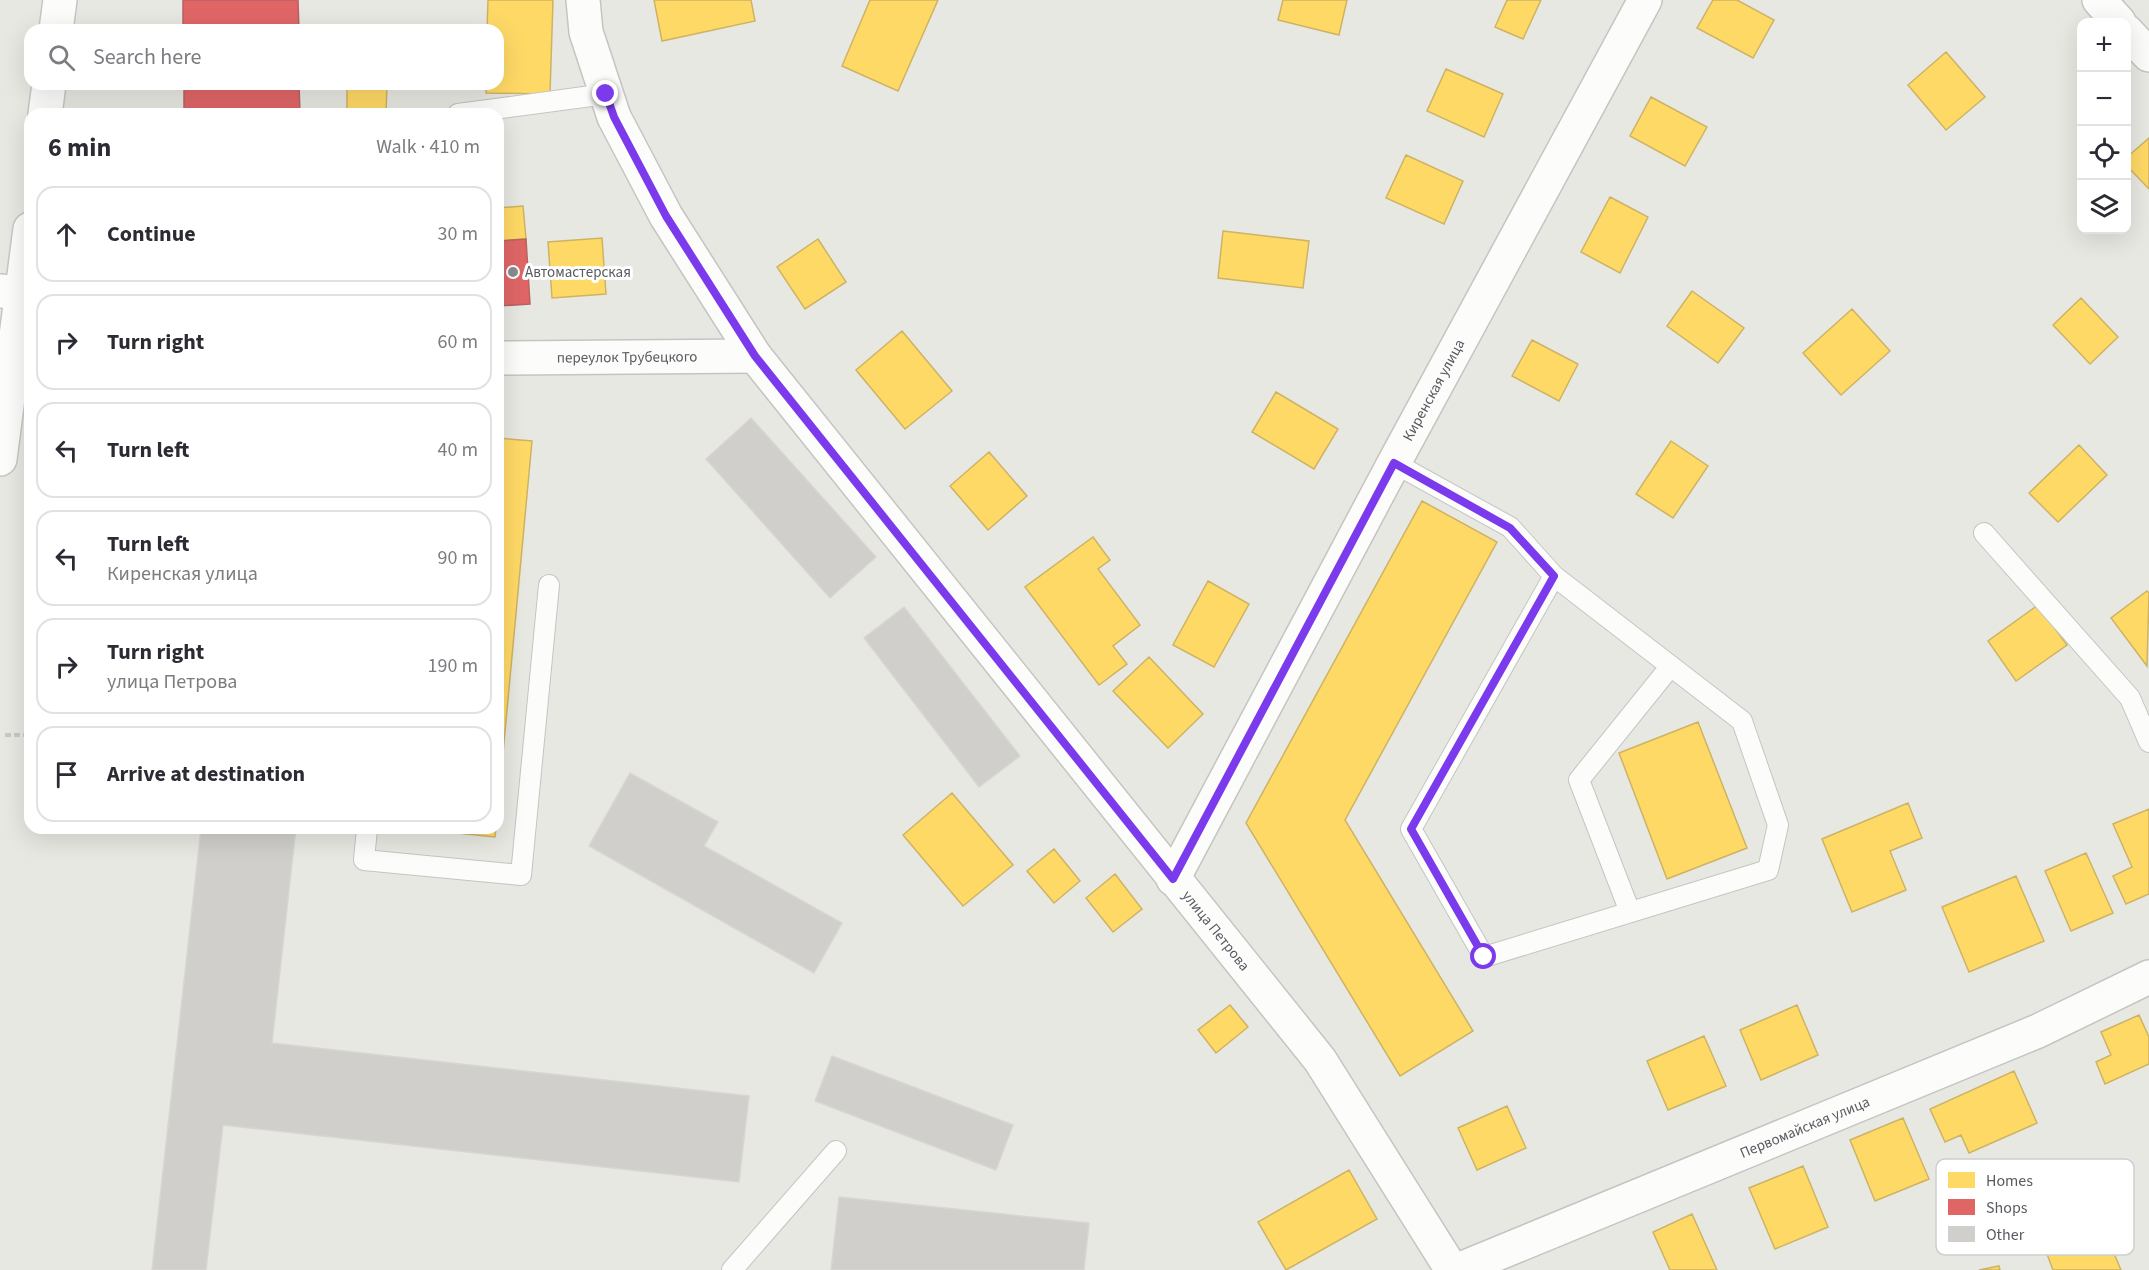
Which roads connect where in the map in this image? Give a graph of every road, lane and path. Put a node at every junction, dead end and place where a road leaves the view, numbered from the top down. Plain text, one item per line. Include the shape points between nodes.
1 (60, 0) edge
2 (583, 0) edge
3 (1645, 0) edge
4 (2098, 0) edge
5 (2115, 18) edge
6 (57, 24) edge
7 (2131, 35) edge
8 (2149, 55) edge
9 (48, 90) edge
10 (606, 94) junction
11 (46, 108) edge
12 (502, 108) edge
13 (24, 248) edge
14 (11, 292) edge
15 (755, 356) junction
16 (504, 358) edge
17 (22, 362) edge
18 (0, 452) edge
19 (1394, 463) junction
20 (1984, 533) dead end
21 (1554, 576) junction
22 (549, 585) dead end
23 (1670, 667) junction
24 (5, 735) dead end
25 (24, 735) edge
26 (2149, 742) edge
27 (366, 834) edge
28 (1173, 879) junction
29 (1630, 912) junction
30 (2149, 977) edge
31 (836, 1151) dead end
32 (732, 1270) edge
33 (1452, 1270) edge
34 (1458, 1270) edge

1 - 6 street
2 - 10 street, улица Петрова via 586,32
3 - 19 street, Киренская улица
4 - 5 street
7 - 8 street
9 - 11 street
10 - 12 lane
10 - 15 street, улица Петрова via 666,216
13 - 14 street
14 - 17 street
15 - 16 street, переулок Трубецкого
15 - 28 street, улица Петрова
17 - 18 street
19 - 21 lane via 1510,528
19 - 28 street, Киренская улица
20 - 26 lane via 2130,698
21 - 23 lane
21 - 29 lane via 1411,829 1484,957
22 - 27 lane via 520,875 364,860
23 - 29 lane via 1580,780
23 - 29 lane via 1742,721 1778,825 1768,870
24 - 25 path
28 - 33 street, улица Петрова via 1320,1060
30 - 34 street, Первомайская улица via 2038,1031
31 - 32 lane

